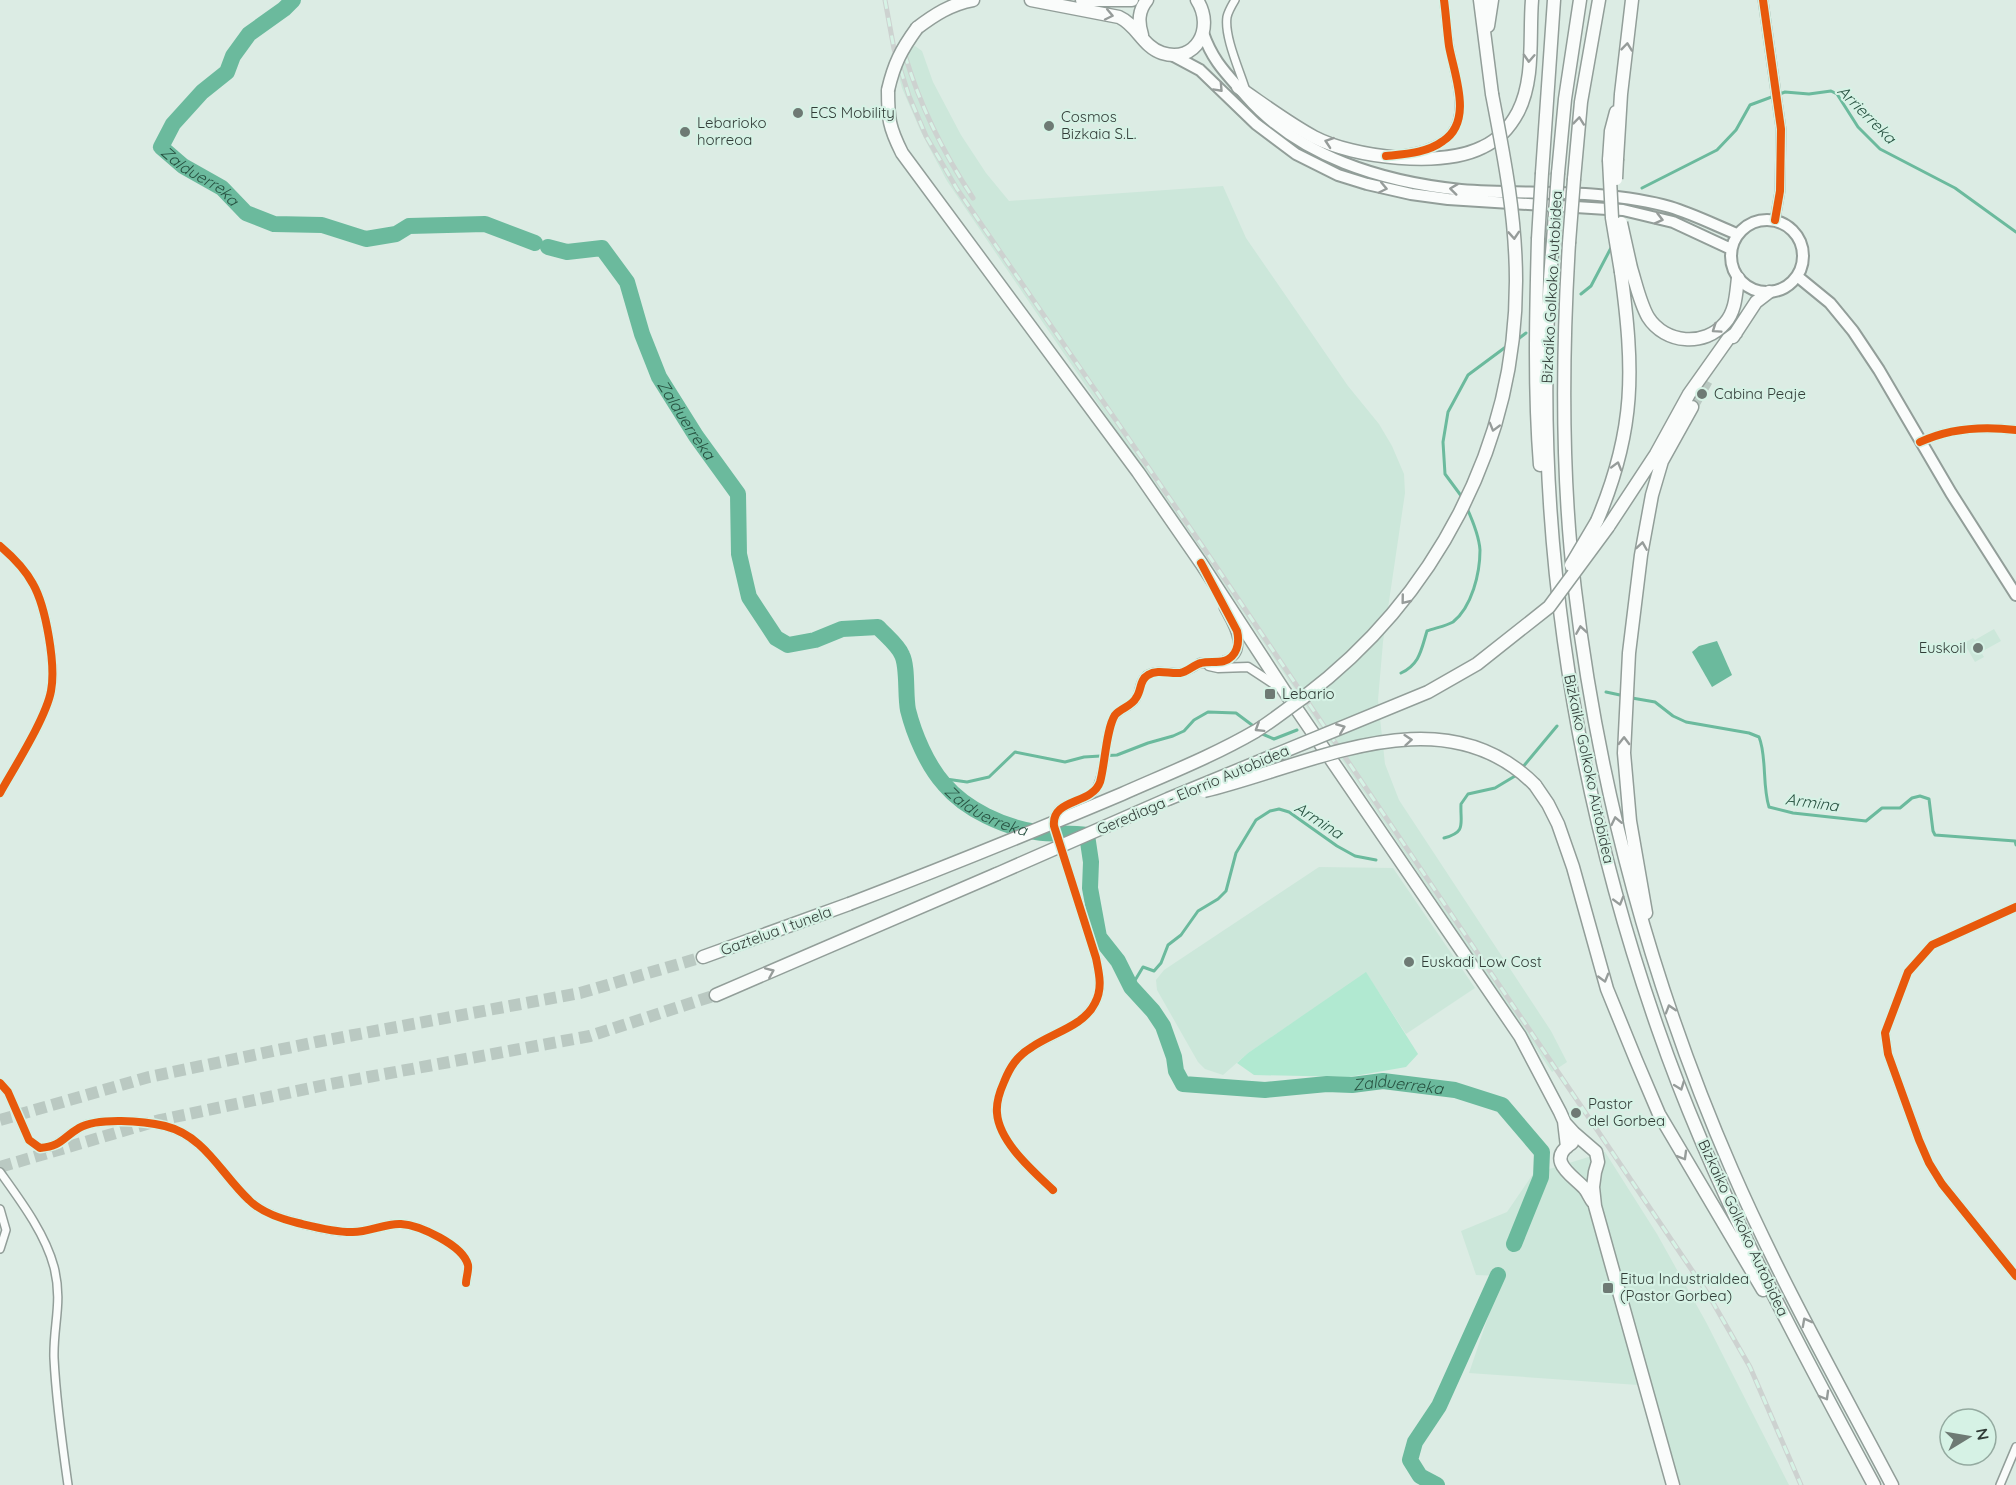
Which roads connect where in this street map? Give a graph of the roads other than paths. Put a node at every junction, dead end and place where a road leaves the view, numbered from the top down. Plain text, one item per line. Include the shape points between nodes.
1 (973, 0) edge
2 (1031, 0) edge
3 (1082, 0) edge
4 (1132, 0) edge
5 (1147, 0) edge
6 (1235, 0) edge
7 (1444, 0) edge
8 (1480, 0) edge
9 (1492, 0) edge
10 (1532, 0) edge
11 (1554, 0) edge
12 (1580, 0) edge
13 (1599, 0) edge
14 (1632, 0) edge
15 (1763, 0) edge
16 (1203, 3) edge
17 (1203, 33) junction
18 (1142, 37) junction
19 (1172, 55) junction
20 (1487, 58) junction
21 (1243, 90) junction
22 (1386, 156) junction
23 (1775, 220) junction
24 (1737, 234) junction
25 (1731, 249) junction
26 (1626, 270) junction
27 (1797, 276) junction
28 (1738, 278) junction
29 (1769, 292) junction
30 (1736, 333) junction
31 (1709, 377) tunnel mouth
32 (1692, 407) tunnel mouth
33 (2016, 430) edge
34 (1920, 442) junction
35 (1602, 524) junction
36 (0, 546) edge
37 (1201, 562) junction
38 (2016, 595) edge
39 (1200, 663) junction
40 (1569, 667) junction
41 (1285, 692) junction
42 (0, 793) edge
43 (1168, 799) junction
44 (849, 904) joint
45 (2016, 907) edge
46 (1650, 944) junction
47 (703, 957) tunnel mouth
48 (716, 994) tunnel mouth
49 (0, 1083) edge
50 (1564, 1121) junction
51 (1585, 1142) junction
52 (1566, 1147) junction
53 (0, 1172) edge
54 (1595, 1172) junction
55 (1572, 1178) junction
56 (1053, 1190) dead end
57 (1595, 1206) junction
58 (0, 1209) edge
59 (0, 1249) edge
60 (2016, 1276) edge
61 (465, 1283) dead end
62 (1814, 1377) junction
63 (2016, 1447) edge
64 (68, 1485) edge
65 (1673, 1485) edge
66 (1874, 1485) edge
67 (1892, 1485) edge
68 (2000, 1485) edge

1 - 37 highway, bridge via 938,13 917,28 901,50 888,90 891,132 902,153
2 -> 18 highway via 1119,17 1132,24
3 - 4 highway
5 - 18 highway via 1139,16
6 - 21 street via 1227,17 1229,44 1238,62
7 - 22 street via 1461,108 1454,129 1445,140 1425,150
8 - 20 highway
9 - 20 highway
10 -> 22 highway via 1528,84 1509,127 1481,148 1449,158
11 - 40 highway, bridge via 1535,346 1545,520
12 - 40 highway, Bizkaiko Golkoko Autobidea, bridge via 1558,173 1548,290 1546,387 1556,575
46 -> 13 highway, Bizkaiko Golkoko Autobidea, bridge via 1620,841 1600,751 1574,589 1567,488 1564,385 1569,243 1581,102
26 -> 14 highway, bridge via 1613,160
15 - 23 street via 1778,108 1781,165
16 - 17 highway
17 - 19 highway via 1191,49
17 - 21 main road via 1217,64
18 - 19 highway via 1155,50
19 -> 25 main road via 1200,69 1256,124 1296,154 1338,175 1448,200 1623,210 1673,222
20 -> 44 highway, Gerediaga - Elorrio Autobidea, bridge via 1514,221 1516,284 1512,343 1500,405 1479,471 1450,532 1409,595 1377,633 1329,678 1256,731 1053,824
22 -> 21 highway via 1315,137
24 -> 21 main road via 1668,207 1599,195 1463,190 1376,174 1302,143 1258,110
23 - 24 main road via 1754,221
23 - 27 main road via 1795,232 1800,242 1803,254
24 - 25 main road
25 - 28 main road
28 -> 26 highway via 1735,301 1725,323 1711,334 1687,340 1672,337 1648,317
35 -> 26 highway via 1628,418
27 - 29 main road via 1780,290
27 - 34 main road via 1830,303 1853,331
28 - 29 main road via 1752,289
29 - 30 highway via 1756,302
30 - 31 highway
30 - 35 highway via 1708,364 1656,454
46 -> 32 highway via 1630,821 1624,753 1630,642 1647,518 1662,461
33 - 34 street via 1966,429
34 - 38 main road
43 -> 35 highway, Gerediaga - Elorrio Autobidea, bridge via 1428,692 1477,664 1549,607
36 - 42 street via 34,585 50,636 51,691 41,718
37 - 39 street via 1238,639 1236,651 1229,658
37 - 41 highway
39 - 41 street via 1218,668 1248,667
39 - 56 street via 1181,672 1146,676 1136,699 1114,717 1094,792 1058,810 1054,816 1096,958 1100,992 1081,1019 1032,1046 1015,1061 999,1093 997,1113 1001,1129 1026,1165
40 -> 62 highway, Bizkaiko Golkoko Autobidea via 1605,852 1658,1030 1736,1218
41 - 50 highway via 1520,1036
48 -> 43 highway, Gerediaga - Elorrio Autobidea, bridge
43 -> 62 highway, bridge via 1230,785 1330,752 1384,742 1444,740 1486,750 1518,769 1535,785 1558,824 1608,989 1659,1114
44 - 47 highway, Gaztelua I tunela
45 - 60 street via 1932,945 1908,972 1885,1033 1888,1054 1929,1163
67 -> 46 highway, Bizkaiko Golkoko Autobidea via 1732,1171 1672,1018
49 - 61 street via 8,1092 29,1140 40,1148 53,1147 90,1123 167,1127 188,1136 213,1156 249,1200 264,1211 349,1233 398,1224 418,1227 462,1254 468,1266
50 - 51 highway
50 - 52 highway
51 - 52 highway
51 - 54 highway via 1596,1152
52 - 55 highway via 1561,1163
53 - 64 street via 32,1216 54,1265 59,1297 54,1354 56,1394
54 - 55 highway via 1584,1179
54 - 57 highway
55 - 57 highway
57 - 65 highway
58 - 59 street via 6,1230
62 -> 66 highway, Bizkaiko Golkoko Autobidea
63 - 68 street

